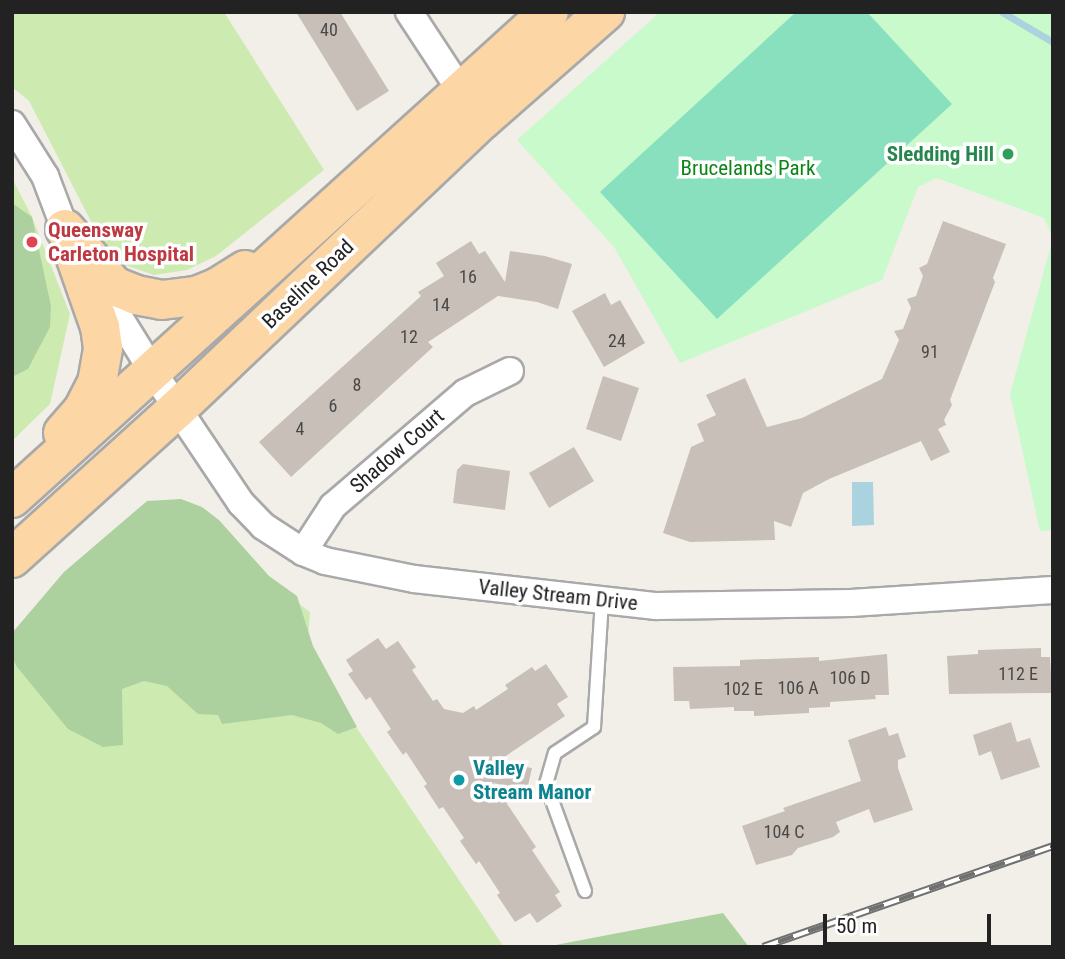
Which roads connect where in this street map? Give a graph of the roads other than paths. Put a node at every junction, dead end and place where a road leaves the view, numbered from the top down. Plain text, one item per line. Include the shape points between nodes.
1 (409, 12) edge
2 (549, 12) edge
3 (605, 12) edge
4 (471, 106) junction
5 (12, 124) edge
6 (320, 221) junction
7 (65, 229) junction
8 (510, 371) dead end
9 (153, 372) junction
10 (177, 409) junction
11 (12, 495) edge
12 (303, 552) junction
13 (12, 558) edge
14 (1053, 590) edge
15 (602, 600) junction
16 (585, 891) dead end

1 - 4 street
2 - 4 main road, Baseline Road
3 - 4 main road, Baseline Road
4 - 6 main road, Baseline Road
4 - 10 main road, Baseline Road
5 - 7 street, Valley Stream Drive via 45,176
6 - 7 main road via 218,287 176,299 136,295 114,286
6 - 9 main road, Baseline Road
7 - 9 street, Valley Stream Drive
7 - 11 main road via 100,327 103,348 97,383 83,410
8 - 12 street, Shadow Court via 465,393 333,506
9 - 10 street, Valley Stream Drive
9 - 11 main road, Baseline Road
10 - 12 street, Valley Stream Drive via 241,503 263,526
10 - 13 main road, Baseline Road
12 - 15 street, Valley Stream Drive via 325,561 414,579
14 - 15 street, Valley Stream Drive via 851,603 656,606
15 - 16 lane via 594,727 555,753 546,784

